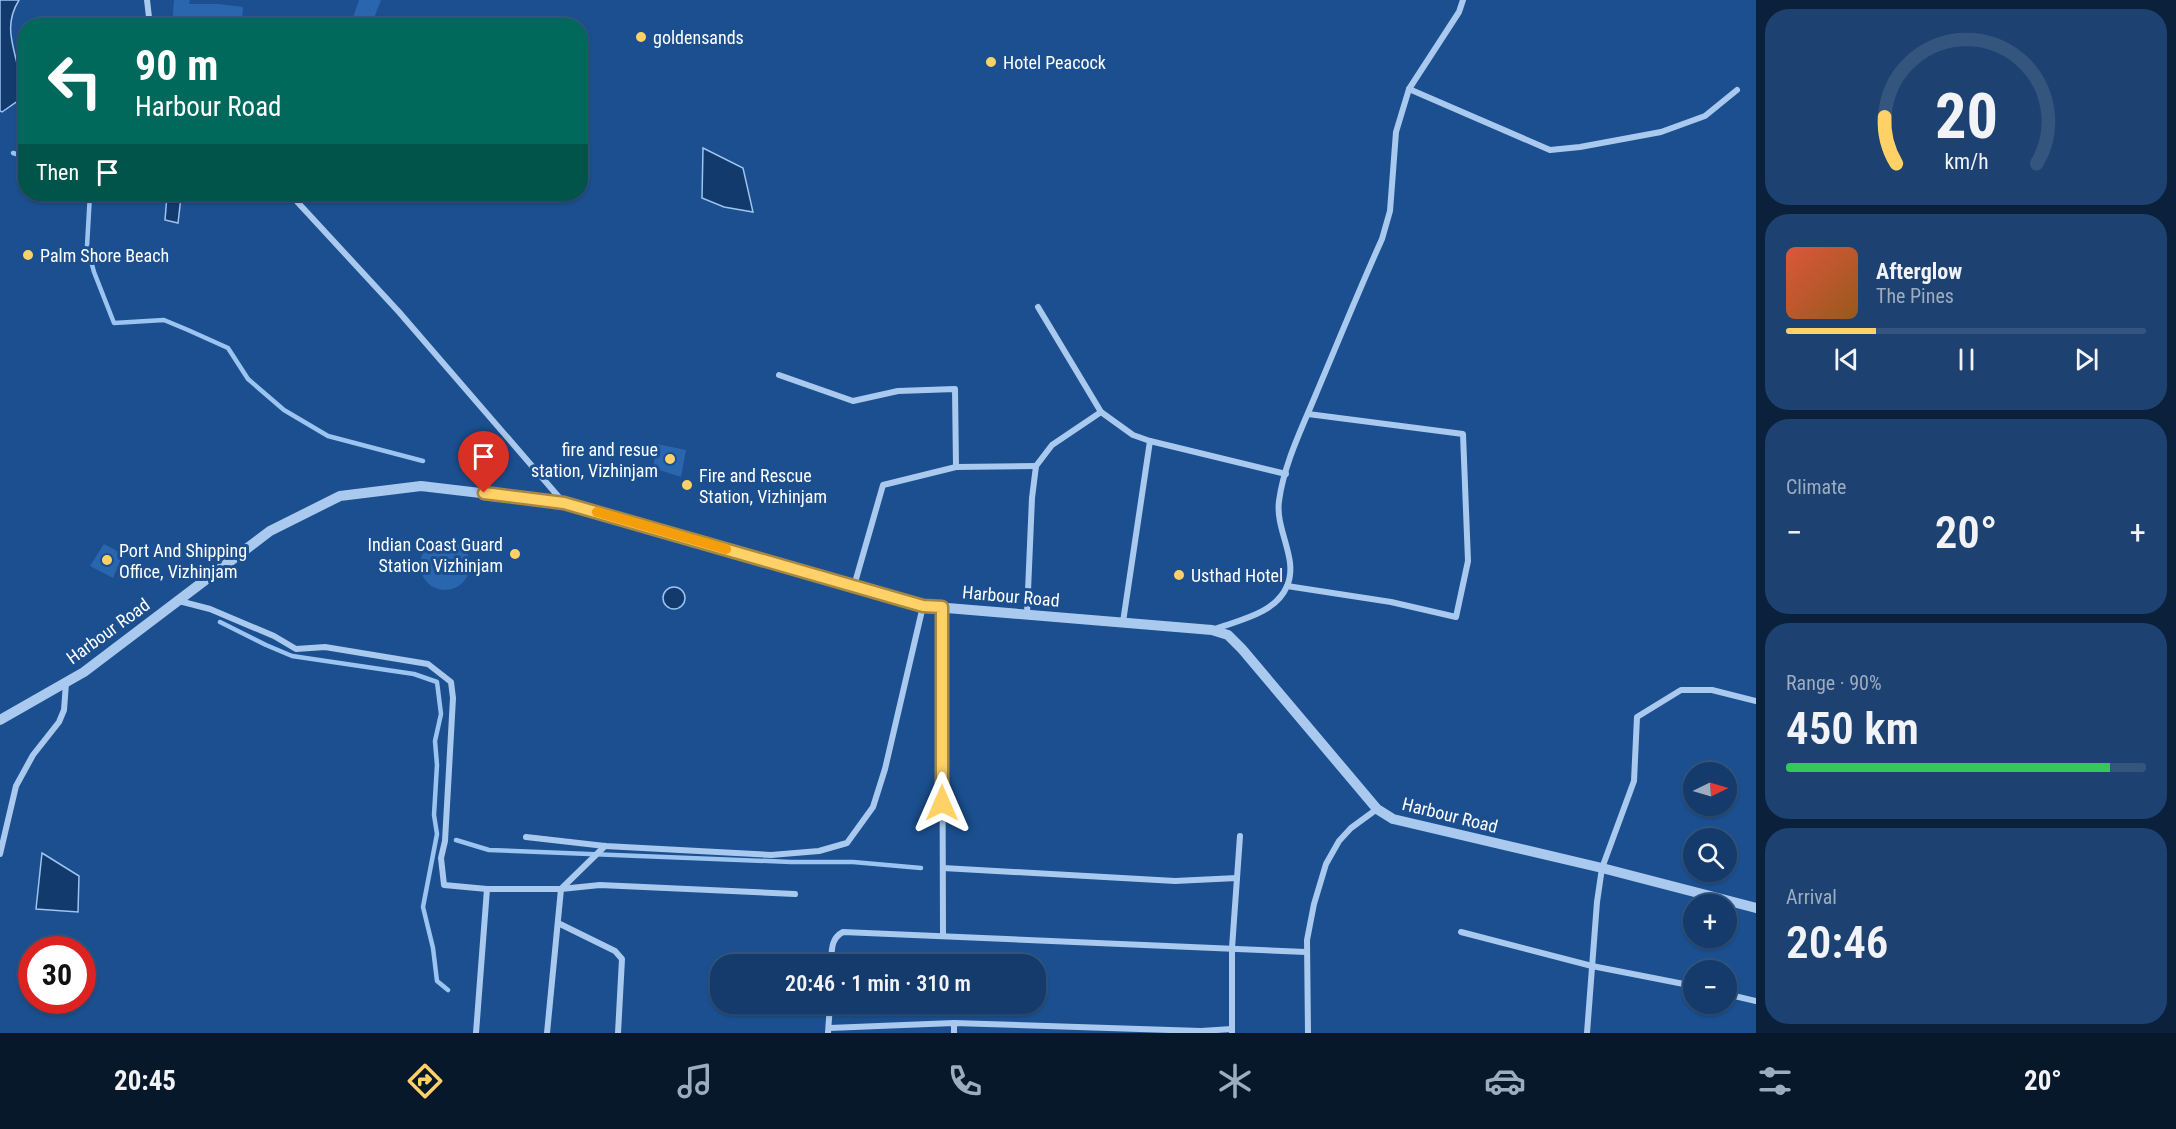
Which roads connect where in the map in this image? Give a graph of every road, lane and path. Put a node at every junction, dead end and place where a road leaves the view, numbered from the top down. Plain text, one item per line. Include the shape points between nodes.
1 (147, 0) edge
2 (1463, 0) edge
3 (149, 18) edge
4 (1408, 89) junction
5 (1737, 90) dead end
6 (296, 201) edge
7 (1038, 307) dead end
8 (778, 375) dead end
9 (1101, 412) junction
10 (1308, 414) junction
11 (1150, 441) junction
12 (1036, 466) junction
13 (956, 467) junction
14 (1286, 474) junction
15 (564, 503) junction
16 (854, 586) junction
17 (1287, 586) junction
18 (177, 600) junction
19 (923, 606) junction
20 (942, 607) junction
21 (1027, 614) junction
22 (1123, 622) junction
23 (1212, 630) junction
24 (66, 682) junction
25 (1756, 702) edge
26 (0, 720) edge
27 (1377, 809) junction
28 (1240, 836) dead end
29 (526, 837) dead end
30 (604, 846) junction
31 (0, 854) edge
32 (943, 868) junction
33 (1602, 868) junction
34 (1237, 878) junction
35 (487, 889) junction
36 (561, 889) junction
37 (795, 894) dead end
38 (1756, 908) edge
39 (558, 923) junction
40 (1461, 932) dead end
41 (943, 936) junction
42 (1232, 948) junction
43 (1306, 952) junction
44 (831, 954) edge
45 (1592, 966) junction
46 (1683, 984) edge
47 (1737, 997) edge
48 (1756, 1001) edge
49 (830, 1014) edge
50 (954, 1023) junction
51 (829, 1031) edge
52 (1232, 1031) edge
53 (476, 1033) edge
54 (547, 1033) edge
55 (618, 1033) edge
56 (954, 1033) edge
57 (1308, 1033) edge
58 (1587, 1033) edge

1 - 3 street
2 - 4 street
4 - 5 street via 1550,150 1661,132 1706,116
4 - 10 street via 1396,132 1390,211 1382,239
6 - 15 street via 399,312
7 - 9 street
8 - 13 street via 853,401 898,391 955,389
9 - 11 street via 1133,435
9 - 12 street via 1052,444
10 - 14 street
10 - 17 street via 1463,434 1468,561 1456,617 1391,602
11 - 14 street
11 - 22 street
12 - 13 street
12 - 21 street
13 - 16 street via 883,485
14 - 17 street via 1279,502 1280,527 1290,563
15 - 16 street, Harbour Road
15 - 18 street, Harbour Road via 421,486 340,496 270,531
16 - 19 street, Harbour Road
17 - 23 street via 1262,611
18 - 24 street, Harbour Road
18 - 35 street via 210,609 296,649 325,647 428,664 451,682 445,841 441,858 444,885
19 - 20 street, Harbour Road
19 - 30 street via 873,807 847,843 819,851 771,855
20 - 21 street, Harbour Road
20 - 32 street
21 - 22 street, Harbour Road
22 - 23 street, Harbour Road
23 - 27 street, Harbour Road via 1228,635 1242,649
24 - 26 street, Harbour Road
24 - 31 street via 59,722 33,755 16,786
25 - 33 street via 1713,690 1681,690 1637,717 1634,781
27 - 33 street, Harbour Road via 1393,819
27 - 43 street via 1339,841 1326,864
28 - 34 street
29 - 30 street
30 - 36 street
32 - 34 street via 1175,881
32 - 41 street
33 - 38 street, Harbour Road
33 - 45 street
34 - 42 street
35 - 36 street
35 - 53 street
36 - 37 street via 600,885
36 - 39 street
39 - 54 street
39 - 55 street via 622,958
40 - 45 street
41 - 42 street
41 - 44 street via 843,932 832,942
42 - 43 street
42 - 52 street
43 - 57 street
45 - 46 street
45 - 58 street
47 - 48 street
49 - 51 street
50 - 51 street
50 - 52 street
50 - 56 street

